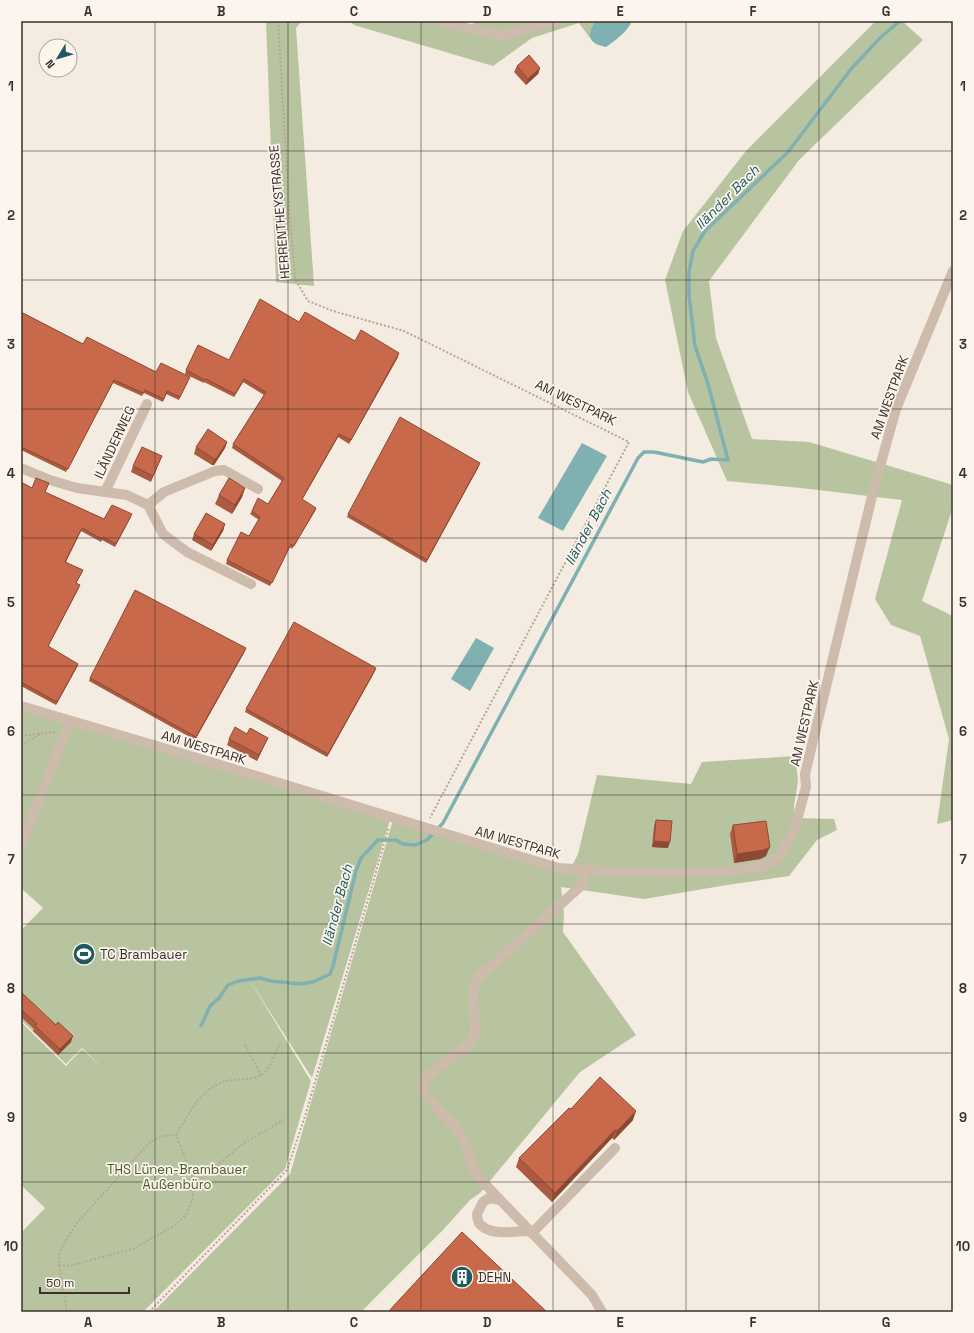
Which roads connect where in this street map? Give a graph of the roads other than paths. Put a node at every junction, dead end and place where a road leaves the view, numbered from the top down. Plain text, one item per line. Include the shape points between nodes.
1 (439, 21) edge
2 (555, 21) edge
3 (953, 271) edge
4 (147, 404) dead end
5 (21, 468) edge
6 (258, 490) dead end
7 (105, 492) junction
8 (148, 506) junction
9 (251, 584) dead end
10 (21, 706) edge
11 (68, 726) junction
12 (21, 846) edge
13 (583, 870) junction
14 (615, 1148) dead end
15 (500, 1200) junction
16 (531, 1232) junction
17 (602, 1312) edge

1 - 2 street via 500,36
3 - 13 street, AM WESTPARK via 896,409 874,488 805,774 806,787 794,831 779,857 760,868 719,872
4 - 7 street, ILÄNDERWEG
5 - 7 street, ILÄNDERWEG via 76,488
6 - 8 street via 224,470 215,471 164,492
7 - 8 street, ILÄNDERWEG via 127,495
8 - 9 street via 163,534 187,552
10 - 11 street, AM WESTPARK
11 - 12 street
11 - 13 street, AM WESTPARK via 204,760 558,868
13 - 15 street via 582,885 478,978 473,989 475,1033 470,1043 426,1078 422,1088 456,1128 467,1146 471,1164 480,1179
14 - 16 street
15 - 16 street
15 - 16 street via 489,1198 483,1202 477,1214 479,1223 489,1230
16 - 17 street via 592,1295

